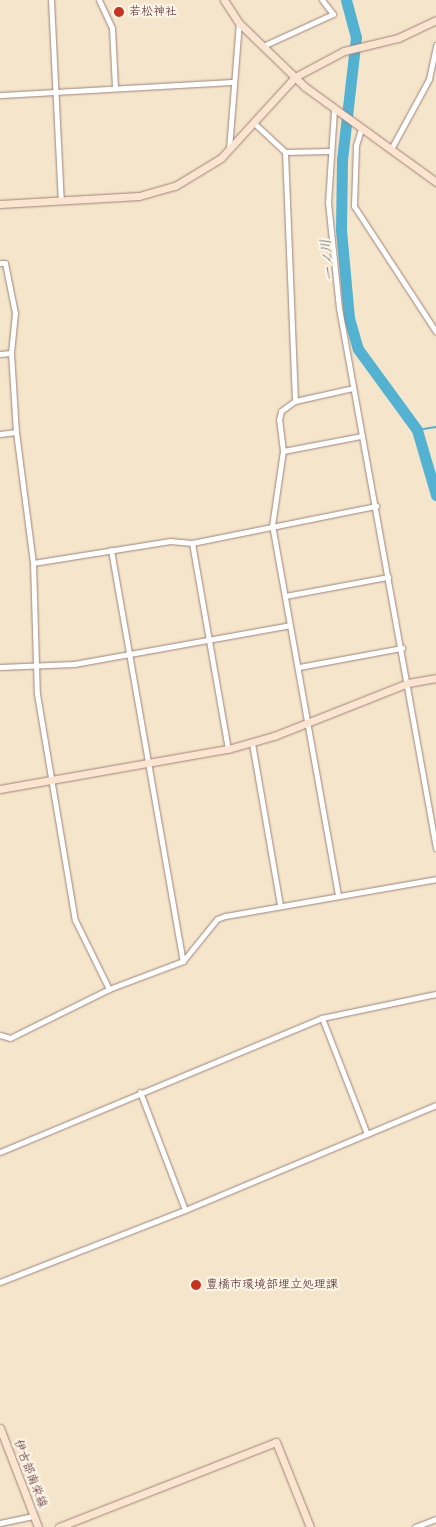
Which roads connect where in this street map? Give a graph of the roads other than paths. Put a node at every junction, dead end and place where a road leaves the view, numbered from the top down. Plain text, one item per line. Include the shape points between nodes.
1 (51, 0) edge
2 (99, 0) edge
3 (224, 0) edge
4 (322, 0) edge
5 (436, 20) edge
6 (239, 23) junction
7 (436, 45) edge
8 (263, 46) junction
9 (295, 77) junction
10 (234, 82) junction
11 (115, 88) junction
12 (56, 92) junction
13 (0, 95) edge
14 (336, 111) junction
15 (254, 123) junction
16 (359, 128) junction
17 (391, 148) junction
18 (229, 150) junction
19 (330, 151) junction
20 (285, 152) junction
21 (436, 182) edge
22 (61, 201) junction
23 (0, 204) edge
24 (0, 263) edge
25 (436, 332) edge
26 (11, 353) junction
27 (0, 354) edge
28 (353, 388) junction
29 (295, 401) junction
30 (16, 432) junction
31 (0, 434) edge
32 (361, 436) junction
33 (283, 451) junction
34 (376, 506) junction
35 (272, 526) junction
36 (192, 542) junction
37 (111, 550) junction
38 (33, 564) junction
39 (388, 577) junction
40 (285, 596) junction
41 (290, 625) junction
42 (209, 640) junction
43 (402, 648) junction
44 (129, 654) junction
45 (36, 666) junction
46 (298, 666) junction
47 (0, 667) edge
48 (436, 678) edge
49 (408, 683) junction
50 (307, 724) junction
51 (252, 743) junction
52 (228, 750) junction
53 (148, 763) junction
54 (51, 781) junction
55 (0, 789) edge
56 (436, 848) edge
57 (436, 878) edge
58 (338, 895) junction
59 (280, 905) junction
60 (183, 961) junction
61 (109, 989) junction
62 (436, 994) edge
63 (322, 1018) junction
64 (0, 1035) edge
65 (140, 1092) junction
66 (436, 1105) edge
67 (367, 1134) junction
68 (0, 1152) edge
69 (185, 1210) junction
70 (0, 1282) edge
71 (0, 1428) edge
72 (34, 1516) junction
73 (436, 1519) edge
74 (0, 1523) edge
75 (38, 1527) edge
76 (59, 1527) edge
77 (310, 1527) edge
78 (415, 1527) edge

1 - 12 street
2 - 11 street via 112,28
3 - 6 street
4 - 8 street via 332,14
5 - 9 street via 398,38 344,51
6 - 8 street
6 - 10 street
7 - 17 street via 429,79
8 - 9 street
9 - 14 street
9 - 15 street
10 - 11 street
10 - 18 street
11 - 12 street
12 - 13 street
12 - 22 street
14 - 16 street
14 - 19 street
15 - 18 street
15 - 20 street
16 - 17 street
16 - 25 street via 354,206
17 - 21 street
18 - 22 street via 191,178 159,192
19 - 20 street
19 - 28 street via 328,202 339,308
20 - 29 street
22 - 23 street
24 - 26 street via 5,263 15,313
26 - 27 street
26 - 30 street
28 - 29 street
28 - 32 street
29 - 33 street via 281,412
30 - 31 street
30 - 38 street
32 - 33 street
32 - 34 street
33 - 35 street
34 - 35 street
34 - 39 street
35 - 36 street
35 - 40 street
36 - 37 street via 170,541
36 - 42 street
37 - 38 street
37 - 44 street
38 - 45 street
39 - 40 street
39 - 43 street
40 - 41 street
41 - 42 street
41 - 46 street
42 - 44 street
42 - 52 street
43 - 46 street
43 - 49 street
44 - 45 street via 74,664
44 - 53 street
45 - 47 street
45 - 54 street via 37,694
46 - 50 street
48 - 49 street
49 - 50 street
49 - 56 street
50 - 51 street
50 - 58 street
51 - 52 street
51 - 59 street
52 - 53 street
53 - 54 street
53 - 60 street
54 - 55 street
54 - 61 street via 75,920
57 - 58 street
58 - 59 street
59 - 60 street via 217,918
60 - 61 street
61 - 64 street via 10,1038
62 - 63 street
63 - 65 street
63 - 67 street
65 - 68 street
65 - 69 street
66 - 67 street
67 - 69 street
69 - 70 street
71 - 72 street, 伊古部南栄線
72 - 74 street
72 - 75 street, 伊古部南栄線
73 - 78 street
76 - 77 street via 276,1442

